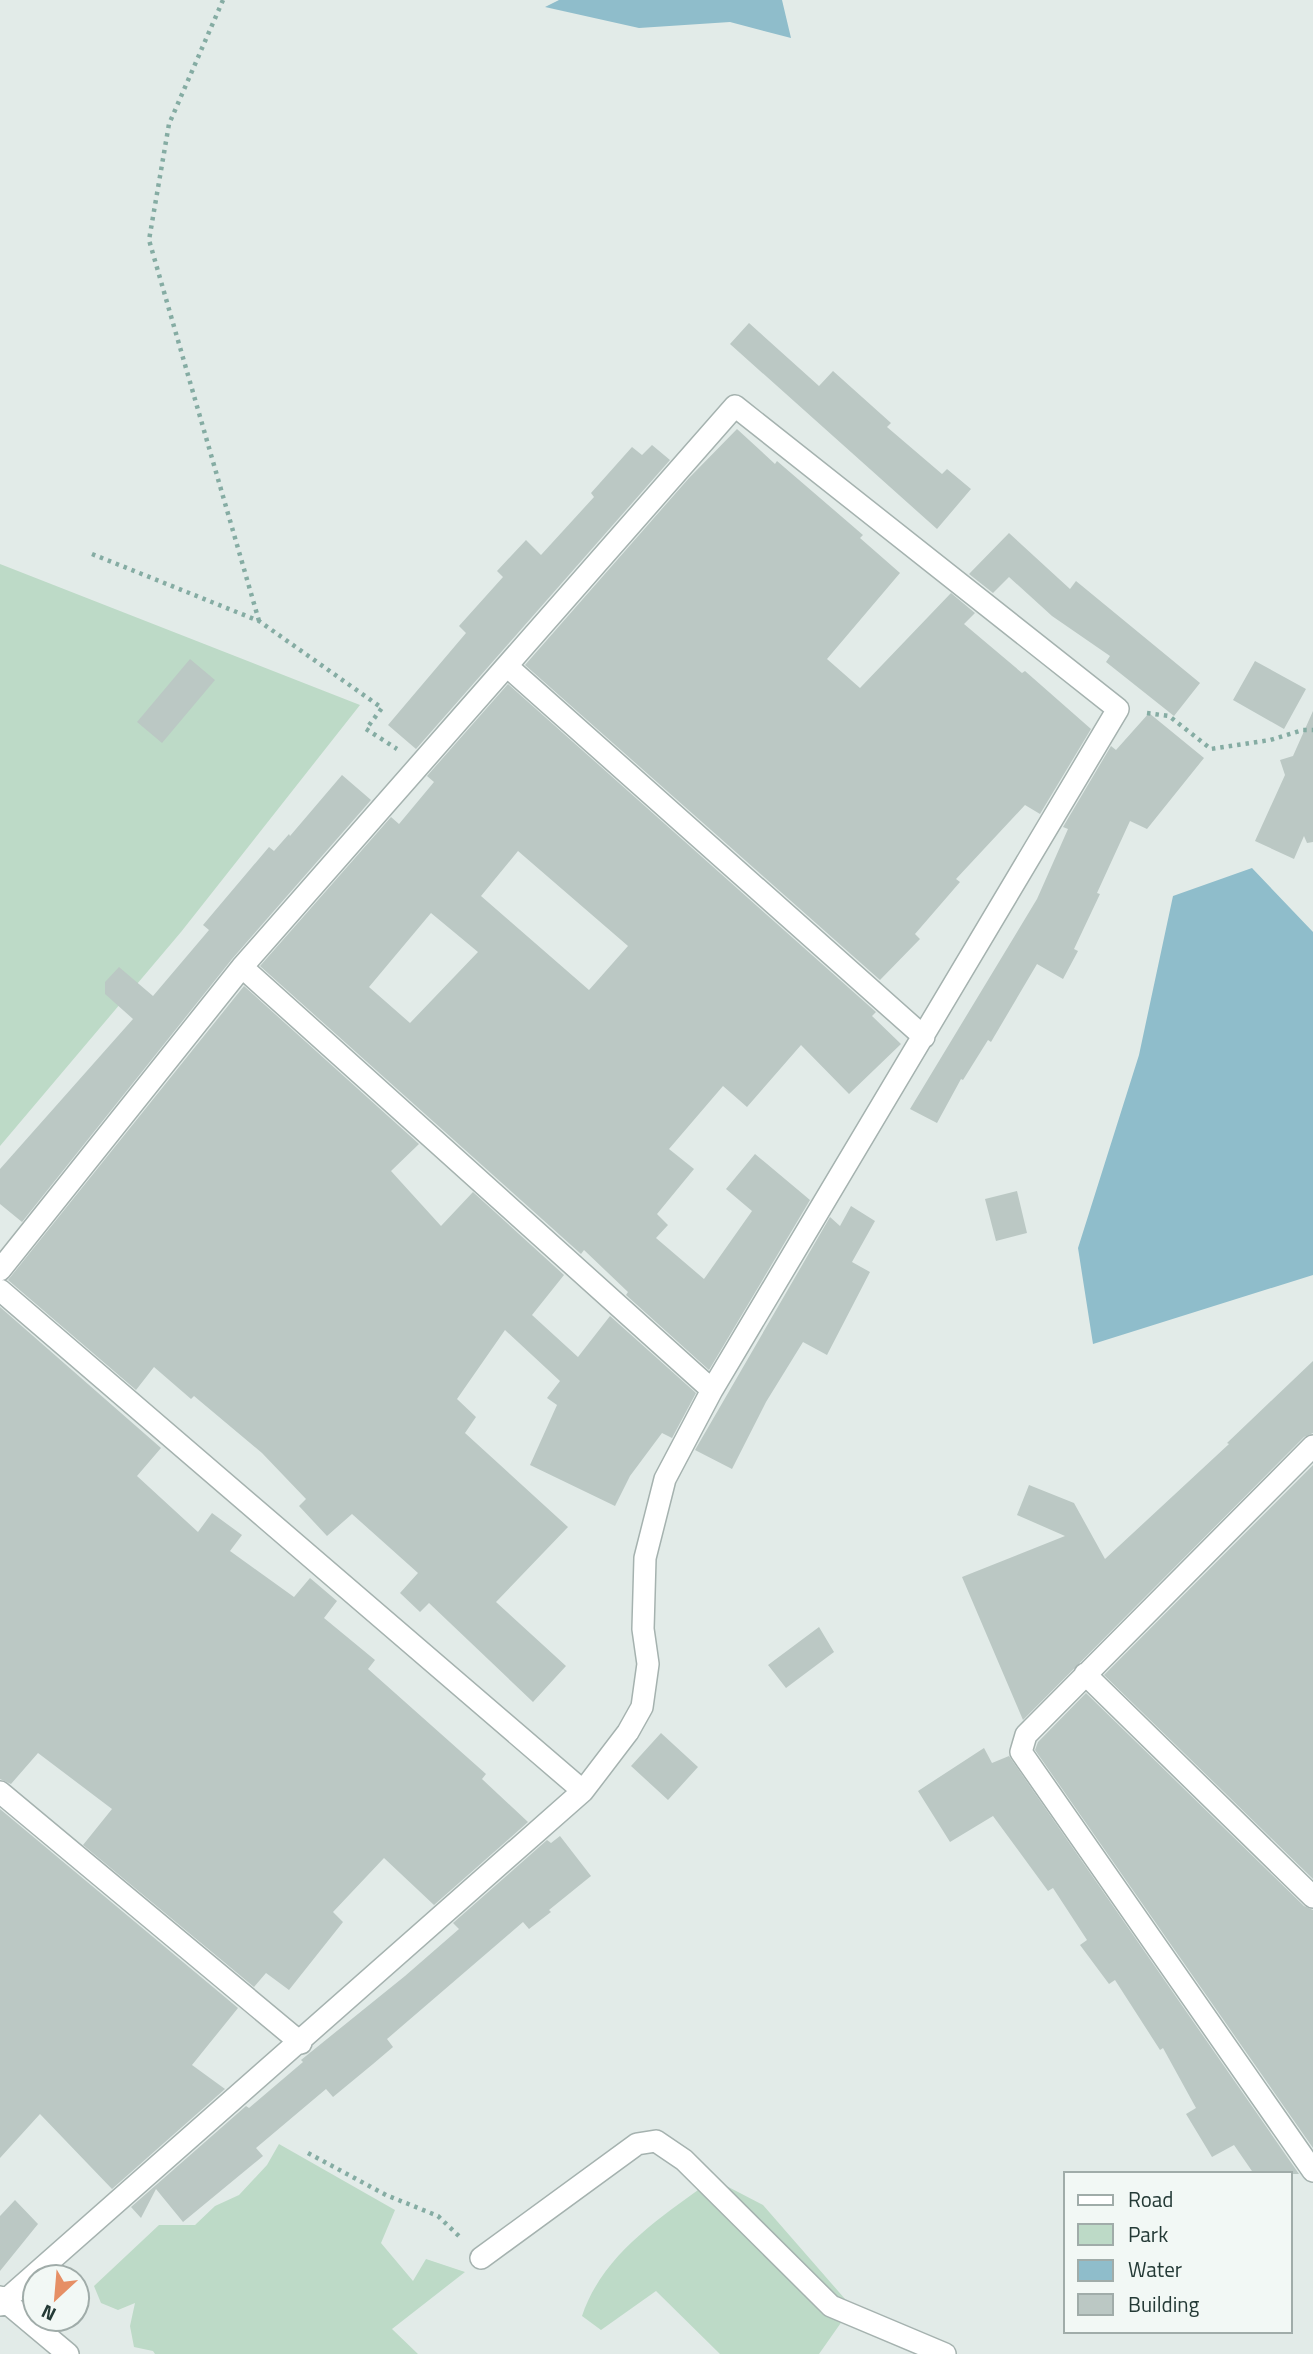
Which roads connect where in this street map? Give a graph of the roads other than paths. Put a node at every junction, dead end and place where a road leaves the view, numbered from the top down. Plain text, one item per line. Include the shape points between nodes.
1 (508, 667) junction
2 (242, 967) junction
3 (924, 1037) junction
4 (0, 1270) edge
5 (0, 1290) edge
6 (712, 1390) junction
7 (1313, 1446) edge
8 (1086, 1674) junction
9 (583, 1791) junction
10 (0, 1792) edge
11 (1313, 1897) edge
12 (301, 2043) junction
13 (1313, 2171) edge
14 (481, 2258) road end
15 (1, 2301) edge
16 (68, 2354) edge
17 (945, 2354) edge

1 - 2 street
1 - 3 street
1 - 3 street via 735,406 1118,709
2 - 4 street
2 - 6 street
3 - 6 street
5 - 9 street
6 - 9 street via 665,1479 645,1558 643,1629 648,1664 642,1707
7 - 8 street
8 - 11 street
8 - 13 street via 1026,1735 1021,1752
9 - 12 street
10 - 12 street
12 - 15 street
14 - 17 street via 637,2144 656,2141 684,2160 831,2306
15 - 16 street

